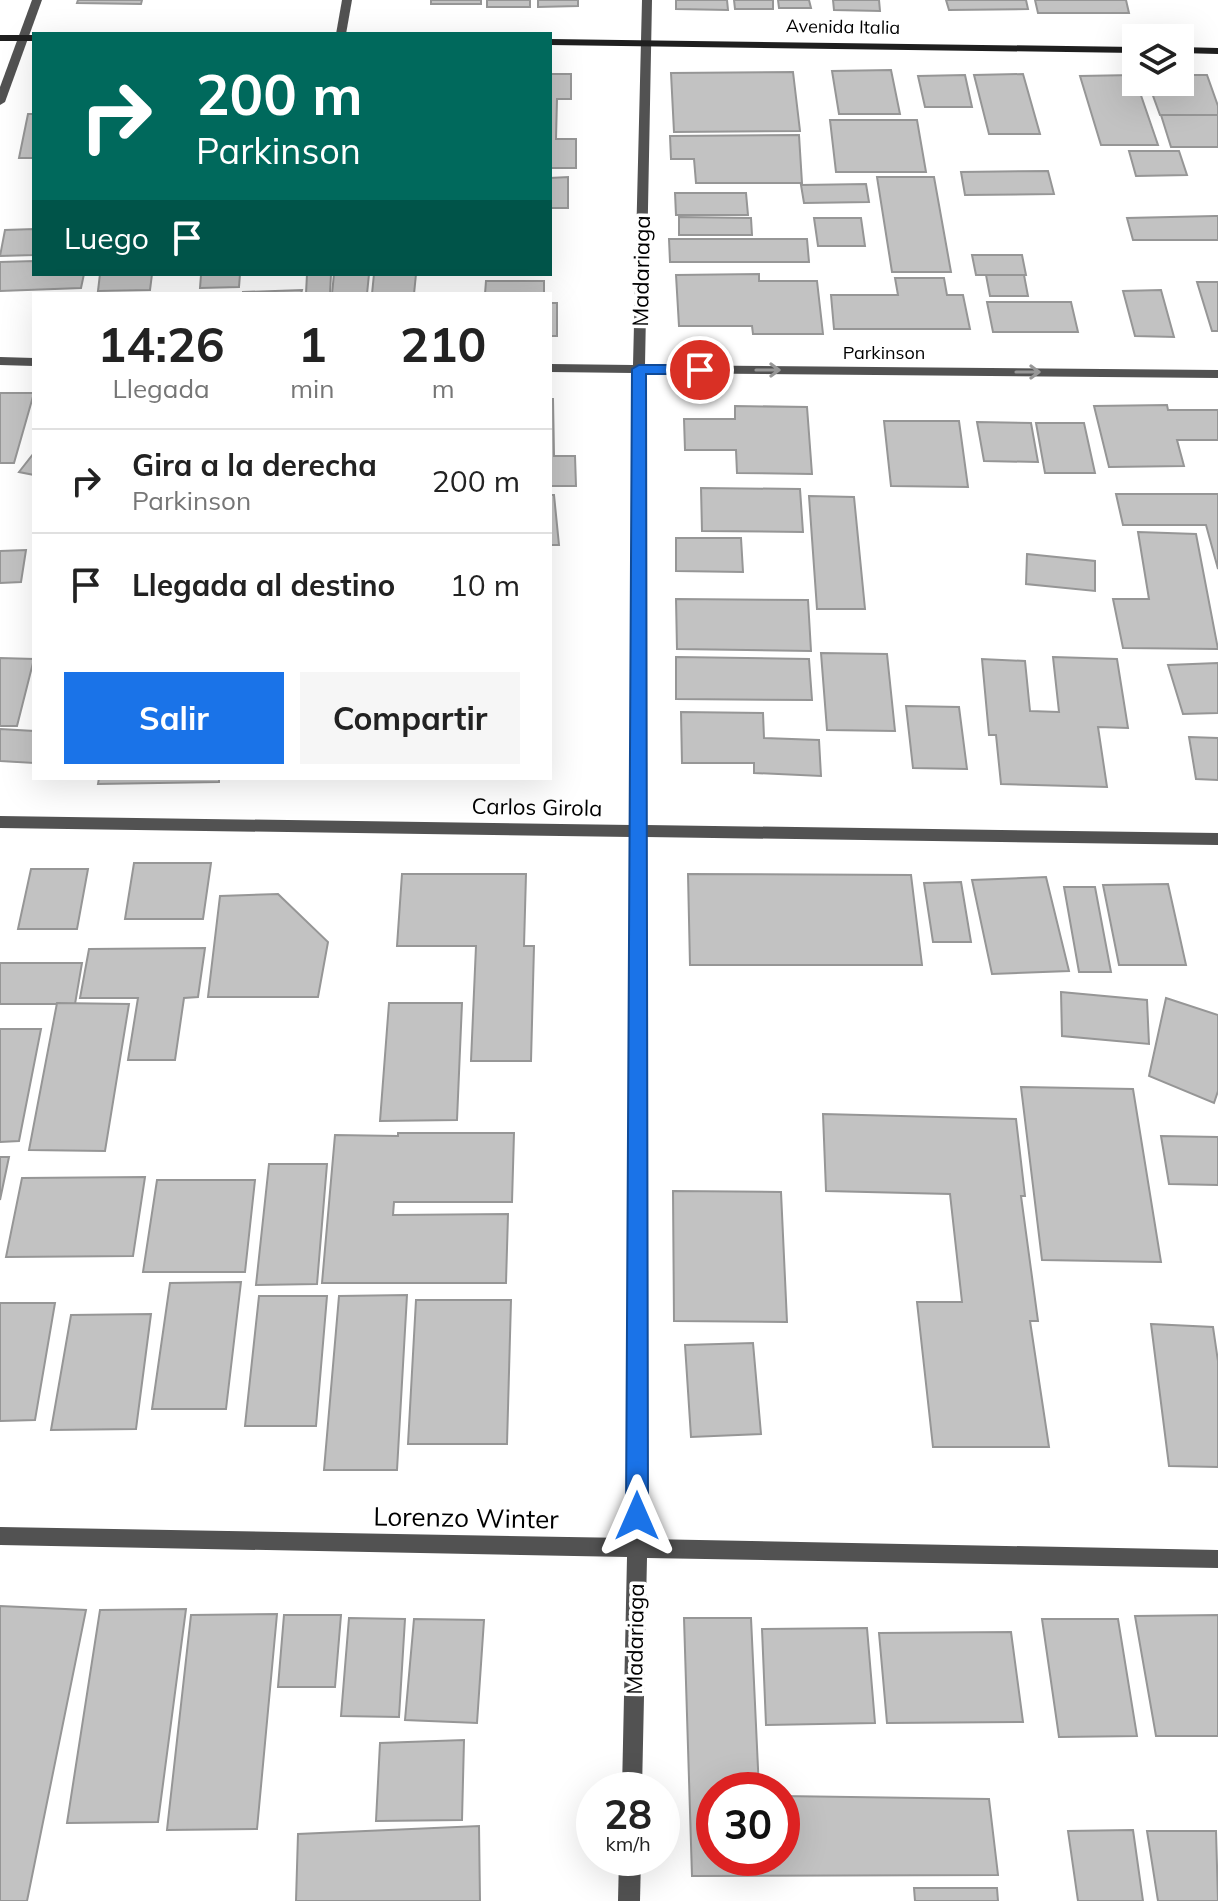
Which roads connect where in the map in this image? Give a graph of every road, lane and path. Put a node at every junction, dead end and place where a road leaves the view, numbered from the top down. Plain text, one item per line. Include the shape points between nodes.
1 (37, 0) edge
2 (347, 0) edge
3 (647, 0) edge
4 (341, 32) edge
5 (0, 38) edge
6 (28, 38) edge
7 (552, 42) edge
8 (645, 42) junction
9 (1122, 50) edge
10 (1194, 50) edge
11 (1218, 51) edge
12 (0, 102) edge
13 (0, 361) edge
14 (32, 362) edge
15 (552, 368) edge
16 (639, 369) junction
17 (1218, 374) edge
18 (0, 822) edge
19 (637, 831) junction
20 (1218, 839) edge
21 (0, 1536) edge
22 (637, 1547) junction
23 (1218, 1559) edge
24 (632, 1772) edge
25 (630, 1876) edge
26 (629, 1901) edge

1 - 6 street
2 - 4 street
3 - 8 street, Madariaga
5 - 6 main road
6 - 12 street
7 - 8 main road, Avenida Italia
8 - 9 main road, Avenida Italia
8 - 16 street, Madariaga
10 - 11 main road
13 - 14 street
15 - 16 street, Parkinson
16 -> 17 street, Parkinson
16 - 19 street, Madariaga
18 - 19 street, Carlos Girola
19 - 20 street, Carlos Girola
19 - 22 street, Madariaga
21 - 22 street, Lorenzo Winter
22 - 23 street, Lorenzo Winter
22 - 24 street, Madariaga
25 - 26 street

